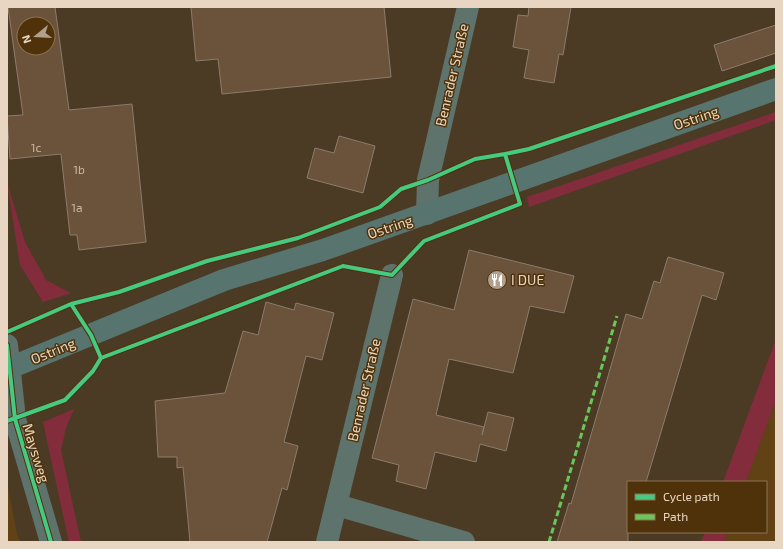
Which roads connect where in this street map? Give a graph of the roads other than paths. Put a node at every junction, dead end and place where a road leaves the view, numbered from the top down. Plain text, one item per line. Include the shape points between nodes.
1 (468, 7) edge
2 (776, 89) edge
3 (427, 214) junction
4 (392, 275) dead end
5 (7, 345) edge
6 (8, 369) edge
7 (337, 505) junction
8 (51, 542) edge
9 (327, 542) edge
10 (464, 542) edge

1 - 3 street, Benrader Straße via 428,180
2 - 3 main road, Ostring
3 - 6 main road, Ostring via 324,250 224,280
4 - 7 street, Benrader Straße
5 - 6 street, Maysweg
6 - 8 street, Maysweg via 14,419
7 - 9 street, Benrader Straße
7 - 10 street

